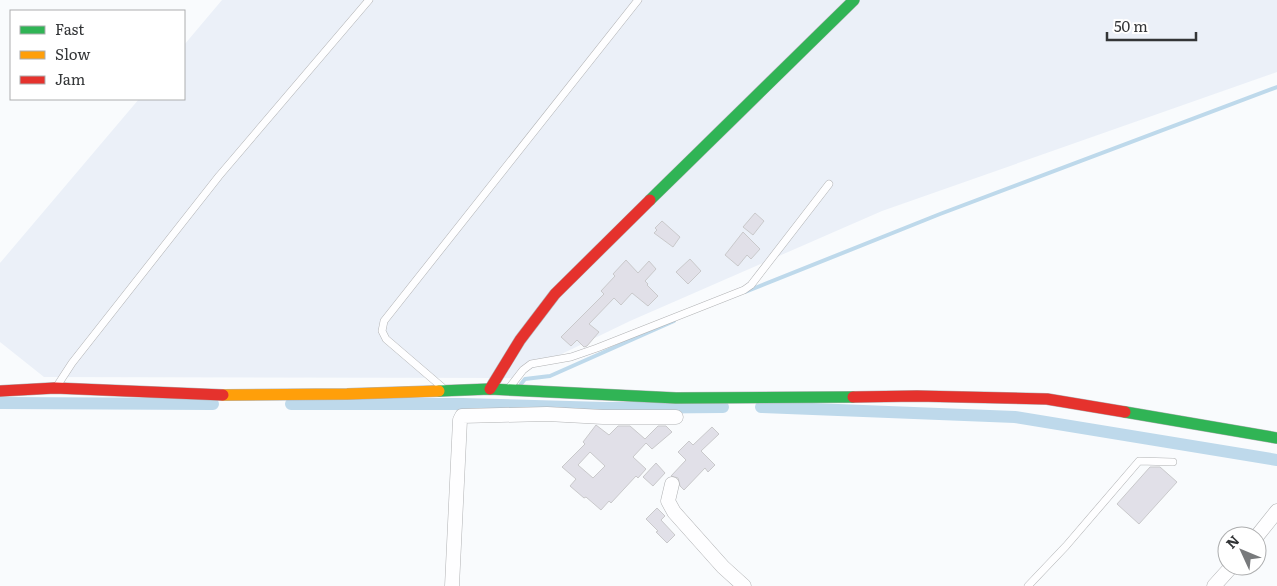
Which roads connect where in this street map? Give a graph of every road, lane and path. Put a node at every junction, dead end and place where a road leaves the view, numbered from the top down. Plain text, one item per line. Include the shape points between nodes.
1 (369, 0) edge
2 (638, 0) edge
3 (854, 0) edge
4 (829, 184) dead end
5 (55, 388) junction
6 (490, 389) junction
7 (508, 390) junction
8 (0, 391) edge
9 (447, 392) junction
10 (548, 392) junction
11 (547, 414) junction
12 (676, 417) dead end
13 (1277, 438) edge
14 (1173, 462) dead end
15 (672, 484) dead end
16 (1277, 511) edge
17 (1265, 526) edge
18 (1223, 576) edge
19 (452, 586) edge
20 (744, 586) edge
21 (1028, 586) edge
22 (1214, 586) edge

1 - 5 lane via 219,176
2 - 9 lane via 384,321 382,331 386,339
3 - 6 street via 555,294 505,362
4 - 7 lane via 744,290 588,352 531,364
5 - 8 street
5 - 9 street via 210,395
6 - 7 street
6 - 9 street
7 - 10 street
10 - 11 street
10 - 13 street via 715,398 917,396 1047,399
11 - 12 street via 602,418
11 - 19 street via 460,418
14 - 21 lane via 1139,461
15 - 20 street via 668,500 674,512
16 - 17 street
18 - 22 street

